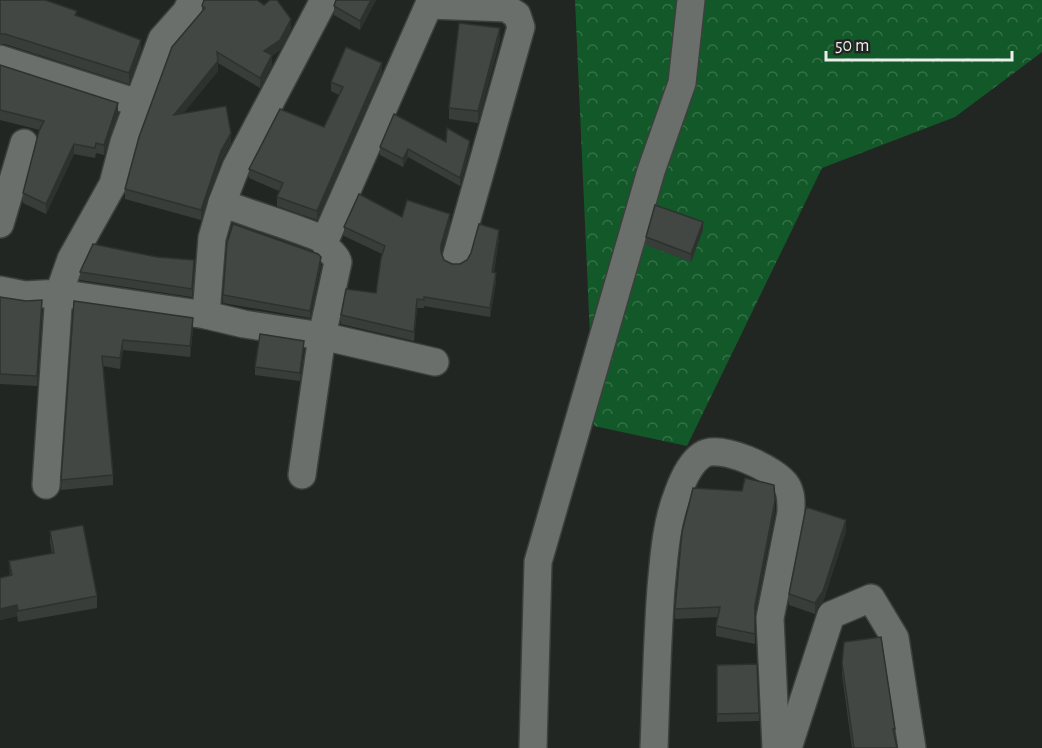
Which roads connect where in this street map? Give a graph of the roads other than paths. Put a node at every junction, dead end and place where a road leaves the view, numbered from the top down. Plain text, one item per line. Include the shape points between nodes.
1 (192, 0) edge
2 (324, 0) edge
3 (691, 0) edge
4 (430, 3) edge
5 (0, 59) edge
6 (138, 103) junction
7 (24, 143) dead end
8 (222, 203) junction
9 (0, 224) edge
10 (325, 240) junction
11 (456, 258) dead end
12 (0, 290) edge
13 (59, 293) junction
14 (206, 315) junction
15 (322, 336) junction
16 (435, 362) dead end
17 (302, 475) dead end
18 (46, 485) dead end
19 (534, 748) edge
20 (654, 748) edge
21 (776, 748) edge
22 (788, 748) edge
23 (912, 748) edge

1 - 6 street via 162,39
2 - 8 street via 236,167
3 - 19 street via 682,83 651,171 537,562
4 - 10 street
4 - 11 street via 506,8 517,15 521,27
5 - 6 street
6 - 13 street via 113,184 71,259
7 - 9 street
8 - 10 street
8 - 14 street via 212,238
10 - 15 street via 338,262
12 - 13 street via 25,295
13 - 14 street
13 - 18 street
14 - 15 street
15 - 16 street
15 - 17 street
20 - 21 street via 667,533 678,493 692,464 713,450 767,469 789,488 791,513 770,618
22 - 23 street via 831,615 871,598 895,638

